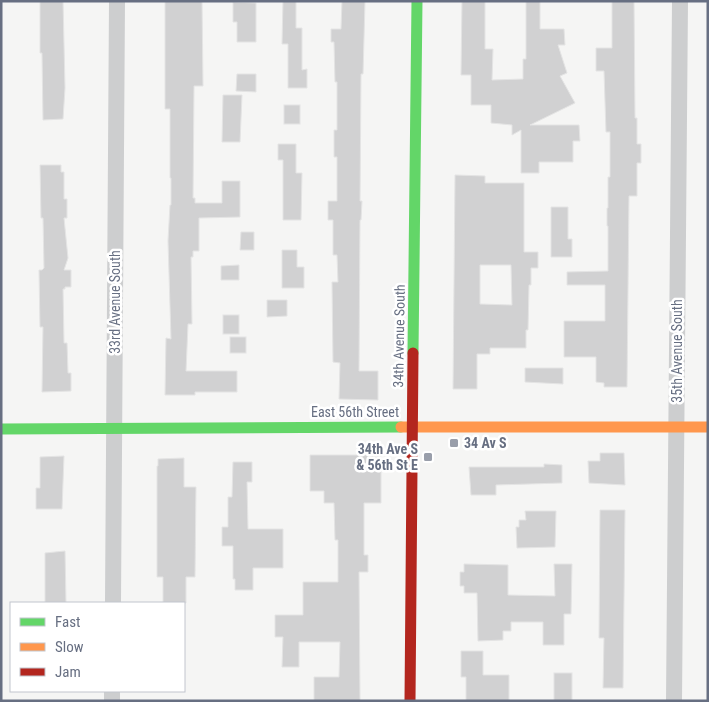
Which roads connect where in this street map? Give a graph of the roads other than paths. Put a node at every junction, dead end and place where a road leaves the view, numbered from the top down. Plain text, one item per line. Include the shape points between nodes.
1 (117, 1) edge
2 (417, 1) edge
3 (680, 1) edge
4 (413, 427) junction
5 (677, 427) junction
6 (708, 427) edge
7 (114, 428) junction
8 (1, 429) edge
9 (113, 602) edge
10 (410, 701) edge
11 (674, 701) edge

1 - 7 street, 33rd Avenue South
2 - 4 street, 34th Avenue South
3 - 5 street, 35th Avenue South
4 - 5 street, East 56th Street
4 - 7 street, East 56th Street
4 - 10 street, 34th Avenue South
5 - 6 street, East 56th Street
5 - 11 street, 35th Avenue South
7 - 8 street, East 56th Street
7 - 9 street, 33rd Avenue South

